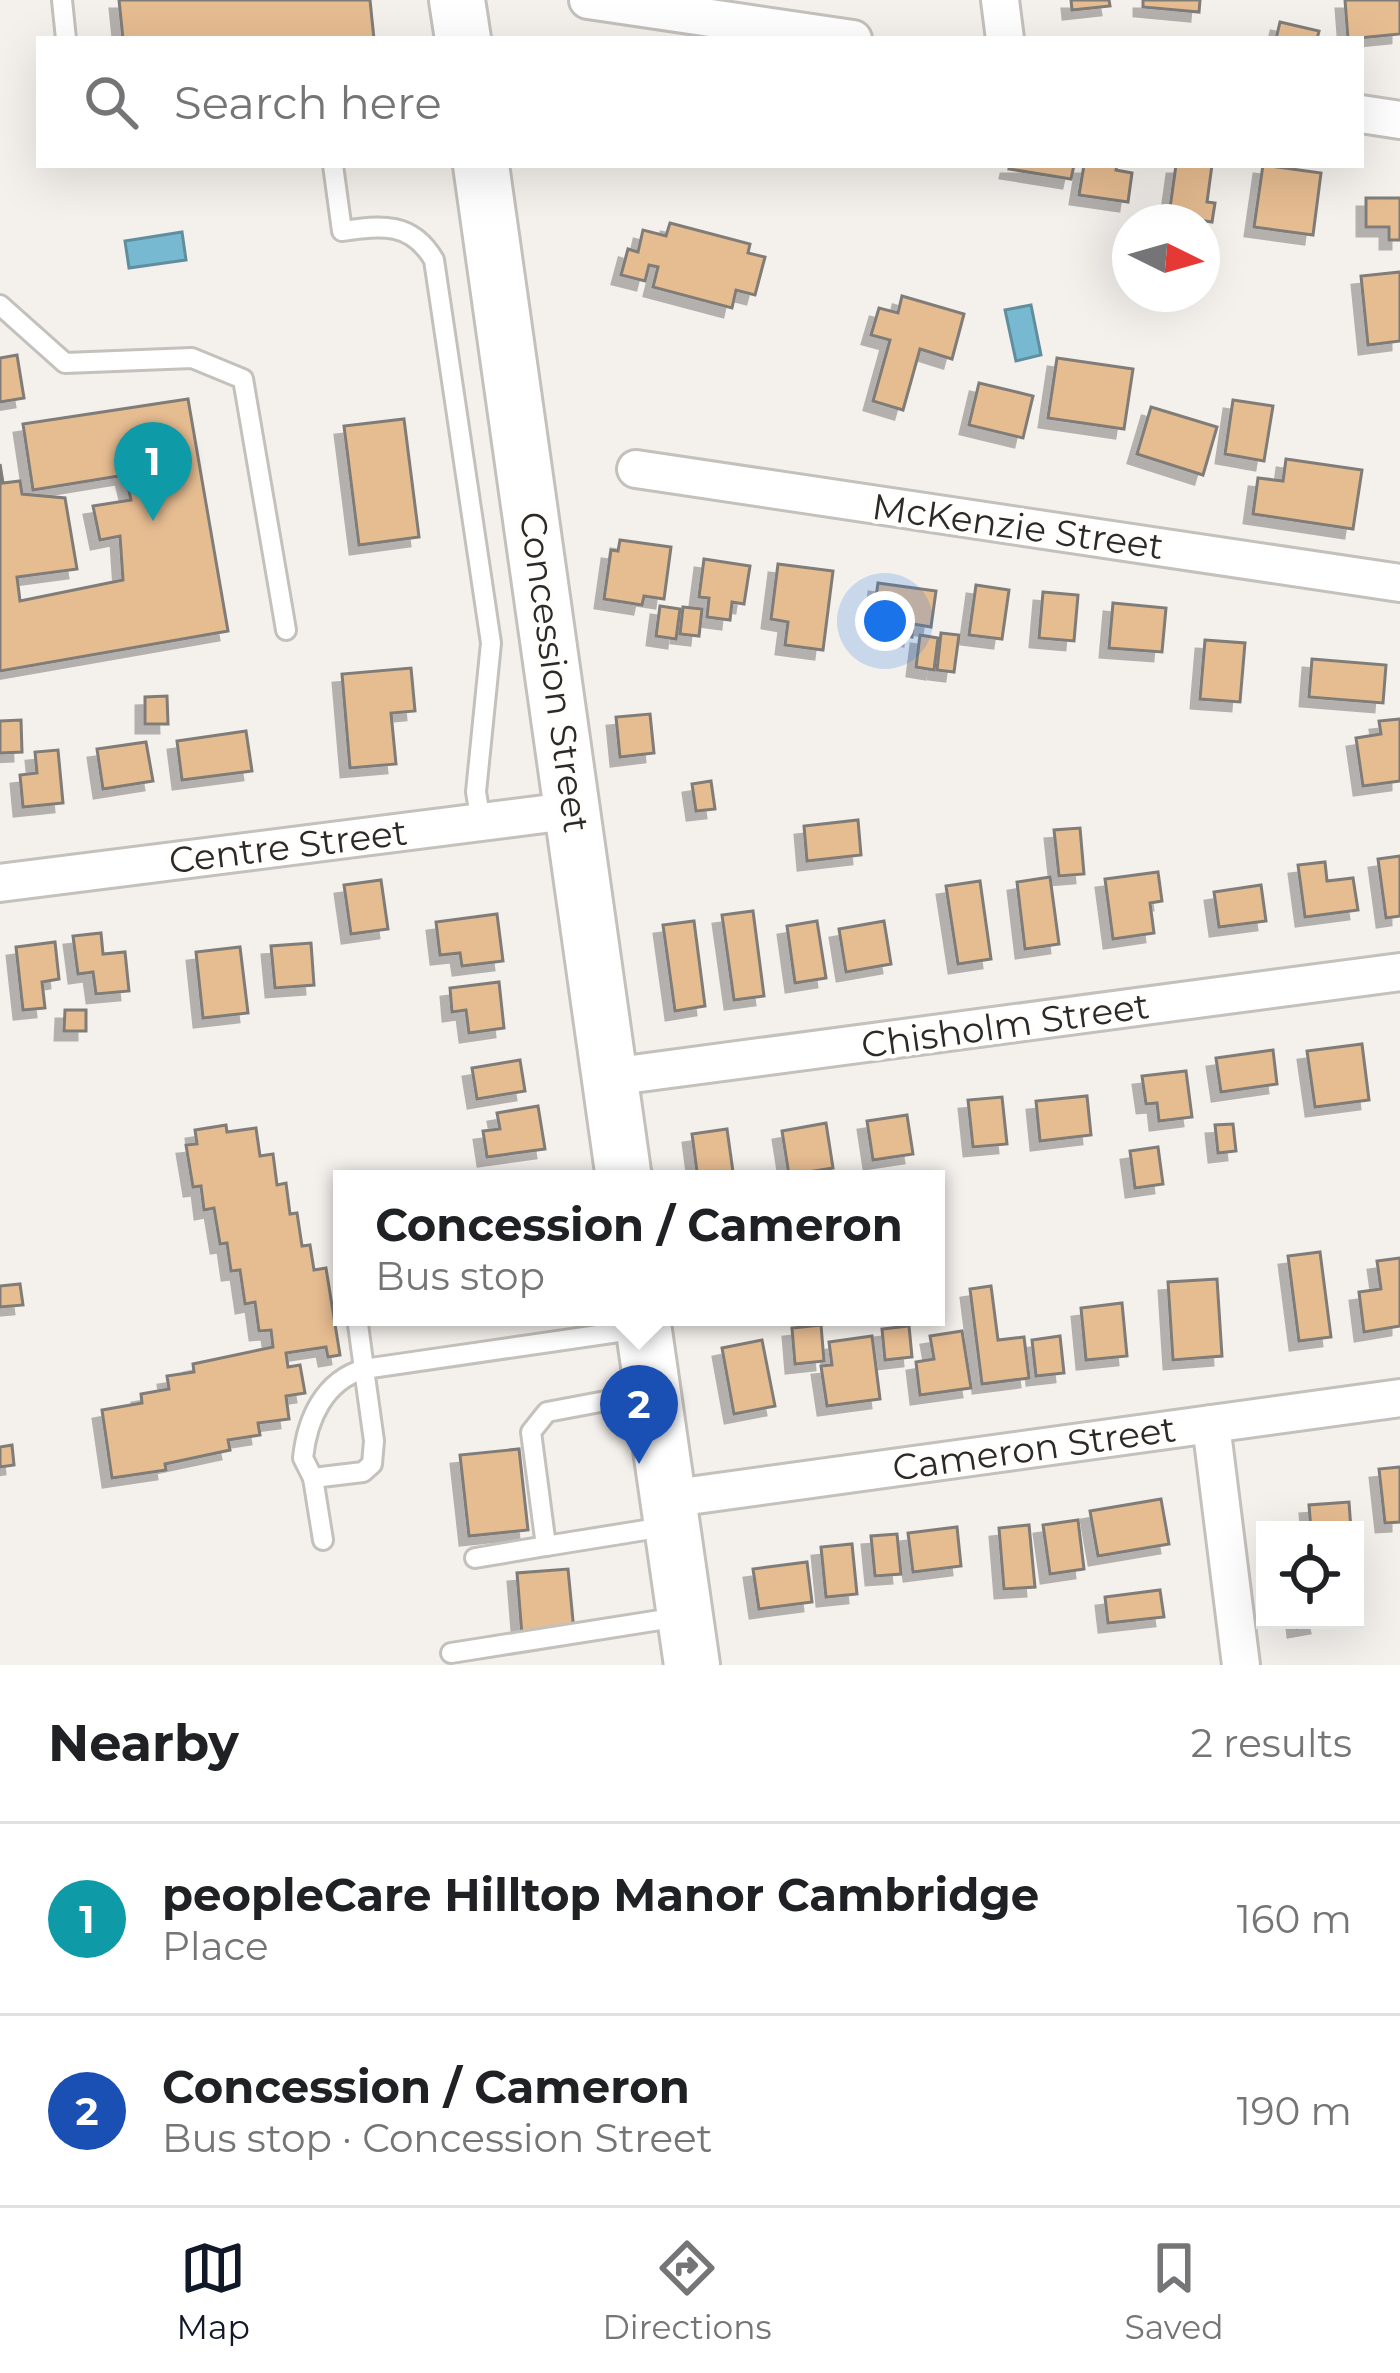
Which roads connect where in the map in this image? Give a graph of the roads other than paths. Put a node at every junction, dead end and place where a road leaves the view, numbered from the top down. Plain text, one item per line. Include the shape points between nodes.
1 (62, 0) edge
2 (457, 0) edge
3 (588, 0) edge
4 (1000, 0) edge
5 (66, 36) edge
6 (463, 36) edge
7 (833, 36) edge
8 (1005, 36) edge
9 (1364, 114) edge
10 (1400, 119) edge
11 (333, 168) edge
12 (481, 168) edge
13 (0, 305) edge
14 (636, 469) dead end
15 (1400, 583) edge
16 (286, 630) dead end
17 (576, 810) junction
18 (481, 822) junction
19 (0, 883) edge
20 (1400, 972) edge
21 (610, 1077) junction
22 (623, 1170) edge
23 (358, 1326) edge
24 (625, 1326) edge
25 (643, 1326) edge
26 (364, 1369) junction
27 (652, 1392) junction
28 (1400, 1398) edge
29 (1210, 1424) junction
30 (313, 1478) junction
31 (669, 1512) junction
32 (323, 1540) dead end
33 (546, 1546) junction
34 (475, 1558) dead end
35 (688, 1641) edge
36 (451, 1654) dead end
37 (1241, 1665) edge

1 - 5 lane
2 - 6 main road
3 - 7 street
4 - 8 street
9 - 10 street
11 - 18 lane via 342,231 407,230 434,260 491,643 476,792
12 - 17 main road, Concession Street
13 - 16 lane via 65,362 192,358 243,379
14 - 15 street, McKenzie Street
17 - 18 street, Centre Street
17 - 21 main road, Concession Street
18 - 19 street, Centre Street
20 - 21 street, Chisholm Street
21 - 22 main road, Concession Street
23 - 26 lane
24 - 26 lane
25 - 27 main road
26 - 30 lane via 338,1382 311,1419 303,1458
26 - 30 lane via 372,1464
27 - 31 main road
27 - 33 lane via 547,1412 531,1432
28 - 29 street, Cameron Street
29 - 31 street, Cameron Street
29 - 37 street
30 - 32 lane
31 - 33 lane
31 - 35 main road
33 - 34 lane
35 - 36 lane

